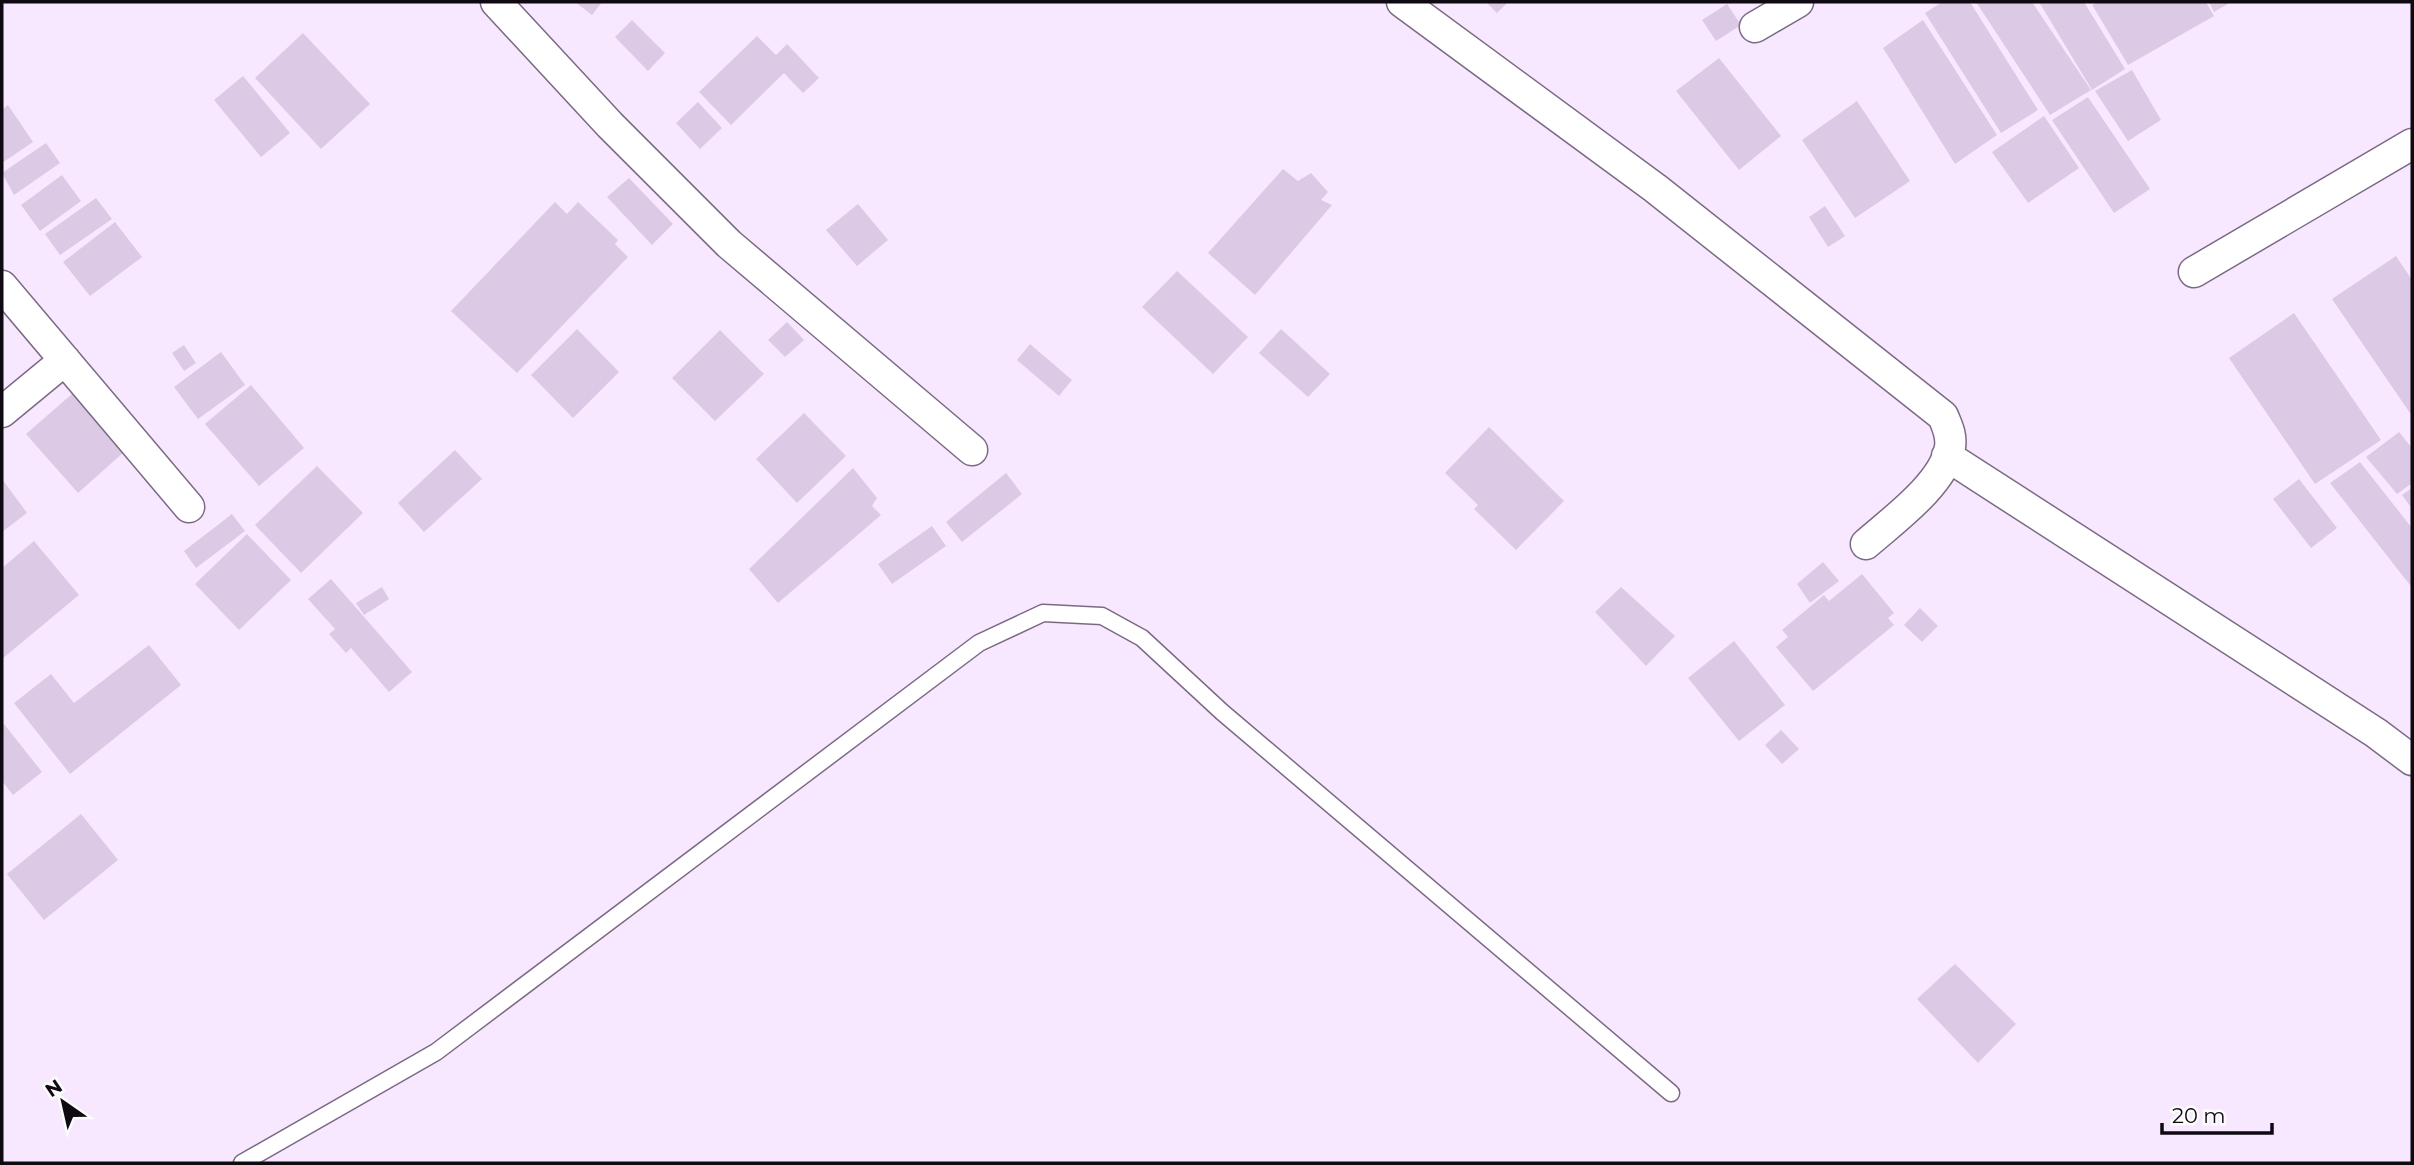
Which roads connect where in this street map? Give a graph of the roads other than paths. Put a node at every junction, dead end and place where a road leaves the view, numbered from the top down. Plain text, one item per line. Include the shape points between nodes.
1 (496, 2) edge
2 (1402, 2) edge
3 (1798, 2) edge
4 (1755, 27) dead end
5 (2412, 145) edge
6 (2194, 272) dead end
7 (2, 286) edge
8 (65, 360) junction
9 (2, 412) edge
10 (972, 450) dead end
11 (1947, 456) junction
12 (189, 507) dead end
13 (1866, 544) dead end
14 (2412, 760) edge
15 (1671, 1093) dead end
16 (242, 1163) edge

1 - 10 street via 729,244
2 - 11 street via 1655,188 1942,416 1950,433
3 - 4 street
5 - 6 street
7 - 8 street
8 - 9 street
8 - 12 street
11 - 13 street via 1919,495
11 - 14 street
15 - 16 lane via 1222,712 1142,638 1102,616 1043,613 979,643 436,1052

